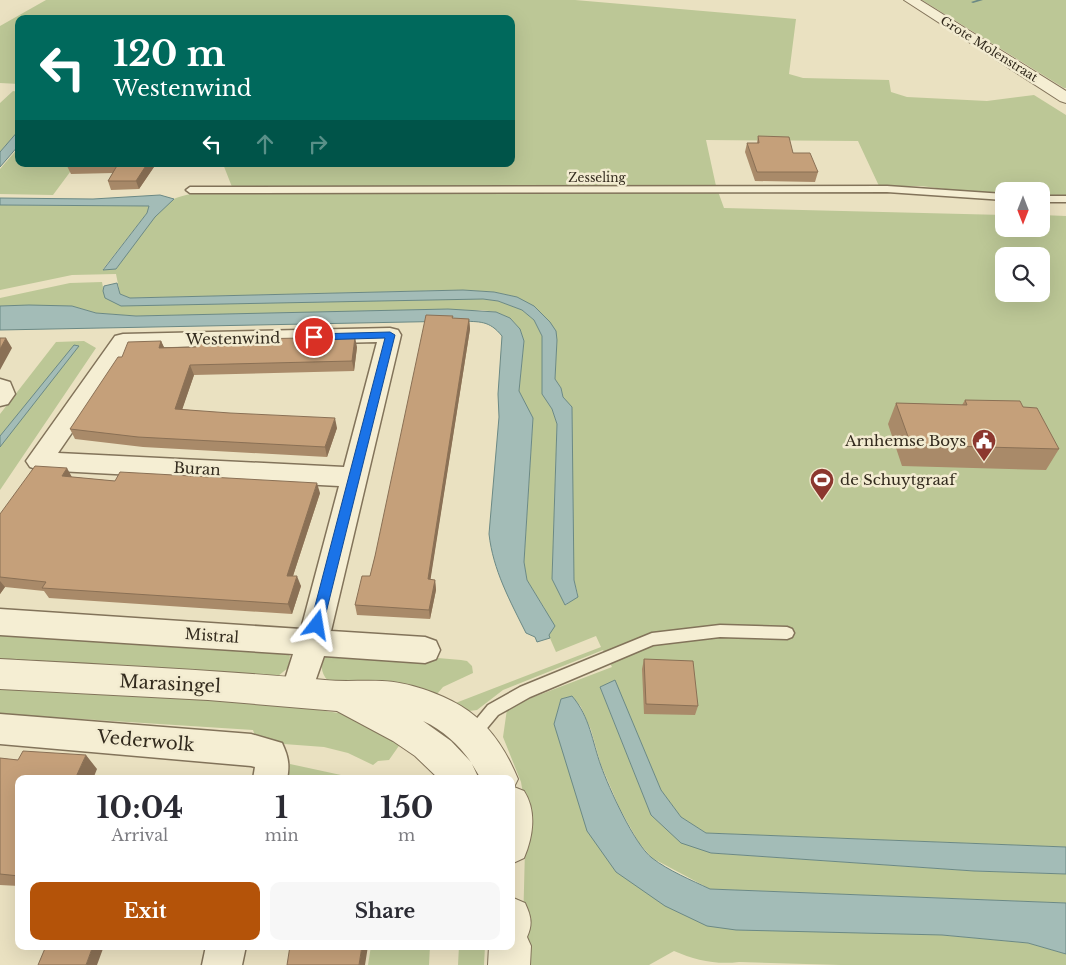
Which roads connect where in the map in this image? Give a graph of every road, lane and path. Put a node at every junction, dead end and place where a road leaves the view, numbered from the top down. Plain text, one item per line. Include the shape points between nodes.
1 (911, 0) edge
2 (1066, 98) edge
3 (190, 190) dead end
4 (995, 196) edge
5 (1050, 199) edge
6 (1066, 199) edge
7 (0, 387) edge
8 (0, 398) edge
9 (39, 461) joint
10 (354, 477) junction
11 (0, 622) edge
12 (787, 633) dead end
13 (312, 642) junction
14 (425, 650) dead end
15 (0, 674) edge
16 (297, 692) junction
17 (340, 696) junction
18 (0, 729) edge
19 (472, 735) junction
20 (452, 769) edge
21 (270, 775) edge
22 (498, 775) edge
23 (225, 950) edge
24 (510, 950) edge
25 (222, 965) edge
26 (509, 965) edge

1 - 2 street, Grote Molenstraat
3 - 4 lane, Zesseling via 887,189
5 - 6 lane
7 - 8 street via 3,394
9 - 10 street, Buran
9 - 10 street, Westenwind via 123,341 390,335
10 - 13 street, Westenwind
11 - 13 street, Mistral
12 - 19 lane via 720,631 652,639 525,692 493,710
13 - 14 street, Mistral
13 - 16 street, Westenwind
15 - 16 street, Marasingel
16 - 17 street, Marasingel
17 - 19 street, Marasingel via 385,696 419,704 439,712
17 - 20 street, Marasingel via 403,726
18 - 21 street, Vederwolk via 252,750 270,754 273,764
19 - 20 lane
19 - 22 street, Marasingel
23 - 25 street
24 - 26 street

